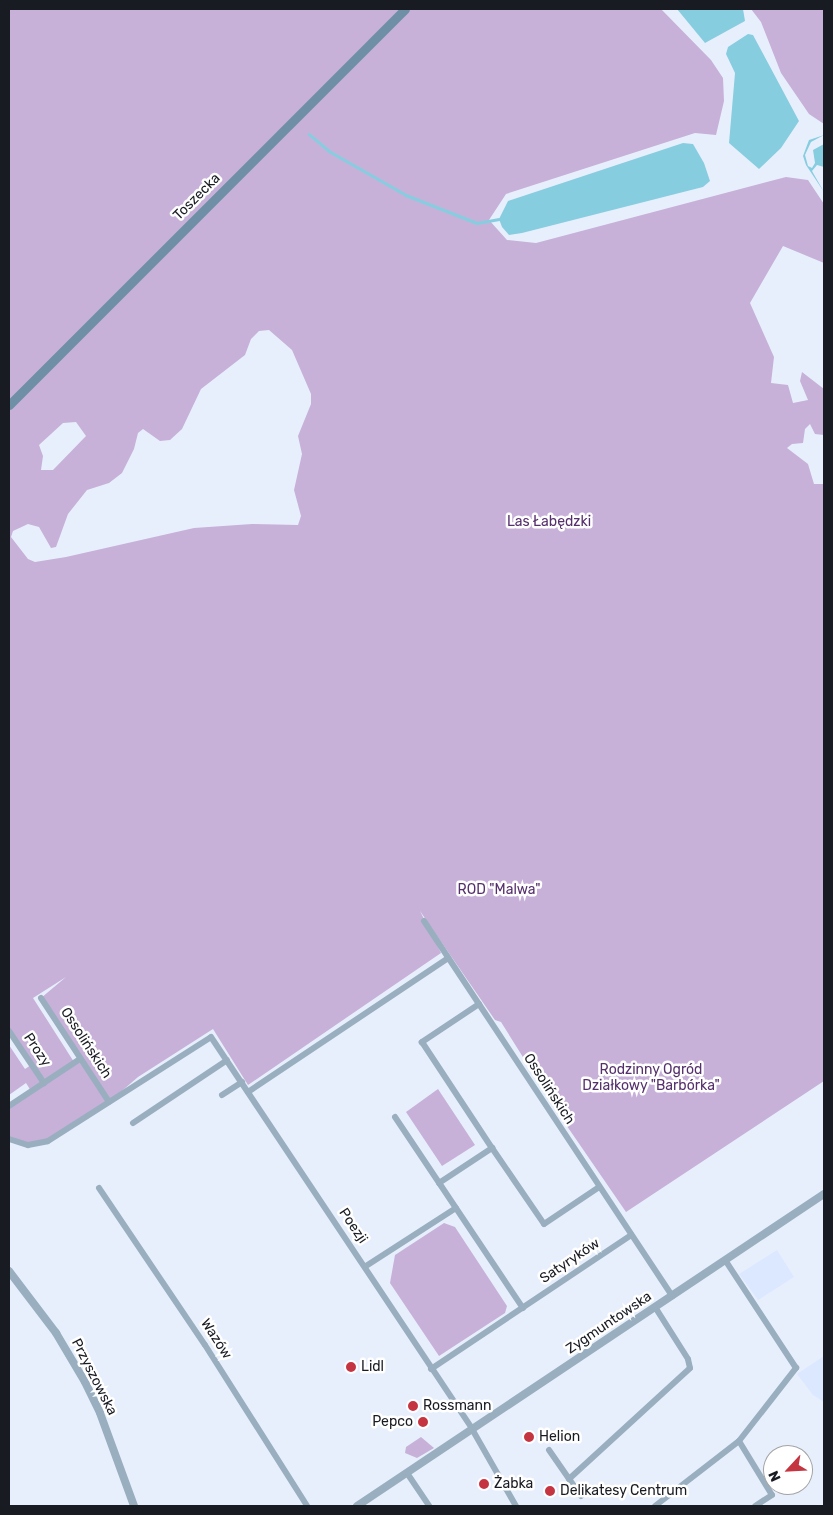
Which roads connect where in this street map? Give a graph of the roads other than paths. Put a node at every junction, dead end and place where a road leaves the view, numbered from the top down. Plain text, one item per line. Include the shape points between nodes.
1 (405, 9) edge
2 (9, 405) edge
3 (424, 921) dead end
4 (448, 958) junction
5 (42, 998) dead end
6 (479, 1004) junction
7 (9, 1031) edge
8 (80, 1059) junction
9 (227, 1060) junction
10 (242, 1082) junction
11 (44, 1083) junction
12 (248, 1092) junction
13 (222, 1095) dead end
14 (109, 1102) junction
15 (9, 1106) edge
16 (395, 1117) dead end
17 (133, 1123) dead end
18 (9, 1139) edge
19 (492, 1148) junction
20 (439, 1183) junction
21 (599, 1187) junction
22 (99, 1188) dead end
23 (824, 1194) edge
24 (456, 1208) junction
25 (632, 1235) junction
26 (725, 1260) junction
27 (366, 1266) junction
28 (9, 1271) edge
29 (672, 1296) junction
30 (655, 1307) junction
31 (523, 1308) junction
32 (431, 1369) junction
33 (472, 1429) junction
34 (739, 1441) junction
35 (549, 1450) dead end
36 (407, 1473) junction
37 (569, 1479) junction
38 (581, 1496) dead end
39 (134, 1506) edge
40 (307, 1506) edge
41 (357, 1506) edge
42 (428, 1506) edge
43 (516, 1506) edge
44 (655, 1506) edge
45 (755, 1506) edge

1 - 2 main road, Toszecka
3 - 4 street, Ossolińskich
4 - 6 street, Ossolińskich
4 - 12 street
5 - 8 street, Ossolińskich
6 - 19 street via 422,1042
6 - 21 street, Ossolińskich
7 - 11 street, Prozy
8 - 11 street, Prozy
8 - 14 street, Ossolińskich
9 - 10 street, Poezji
9 - 14 street, Poezji via 212,1037
9 - 17 street
10 - 12 street, Poezji
10 - 13 street
11 - 15 street, Prozy
12 - 27 street, Poezji
14 - 18 street via 43,1143 28,1145
16 - 20 street
19 - 20 street
19 - 21 street via 544,1224
20 - 24 street
21 - 25 street, Ossolińskich
22 - 40 street, Wazów via 205,1344
23 - 26 street, Zygmuntowska
24 - 27 street
24 - 31 street
25 - 29 street, Ossolińskich
25 - 31 street, Satyryków
26 - 29 street, Zygmuntowska
26 - 34 street via 796,1368
27 - 32 street, Poezji
28 - 39 street, Przyszowska via 56,1333 85,1382 100,1413
29 - 30 street, Zygmuntowska
30 - 33 street, Zygmuntowska
30 - 37 street via 688,1359 690,1368
31 - 32 street, Satyryków
32 - 33 street, Poezji
33 - 36 street, Zygmuntowska
33 - 43 street, Poezji
34 - 44 street
34 - 45 street via 772,1496
35 - 37 street
36 - 41 street, Zygmuntowska
36 - 42 street
37 - 38 street

